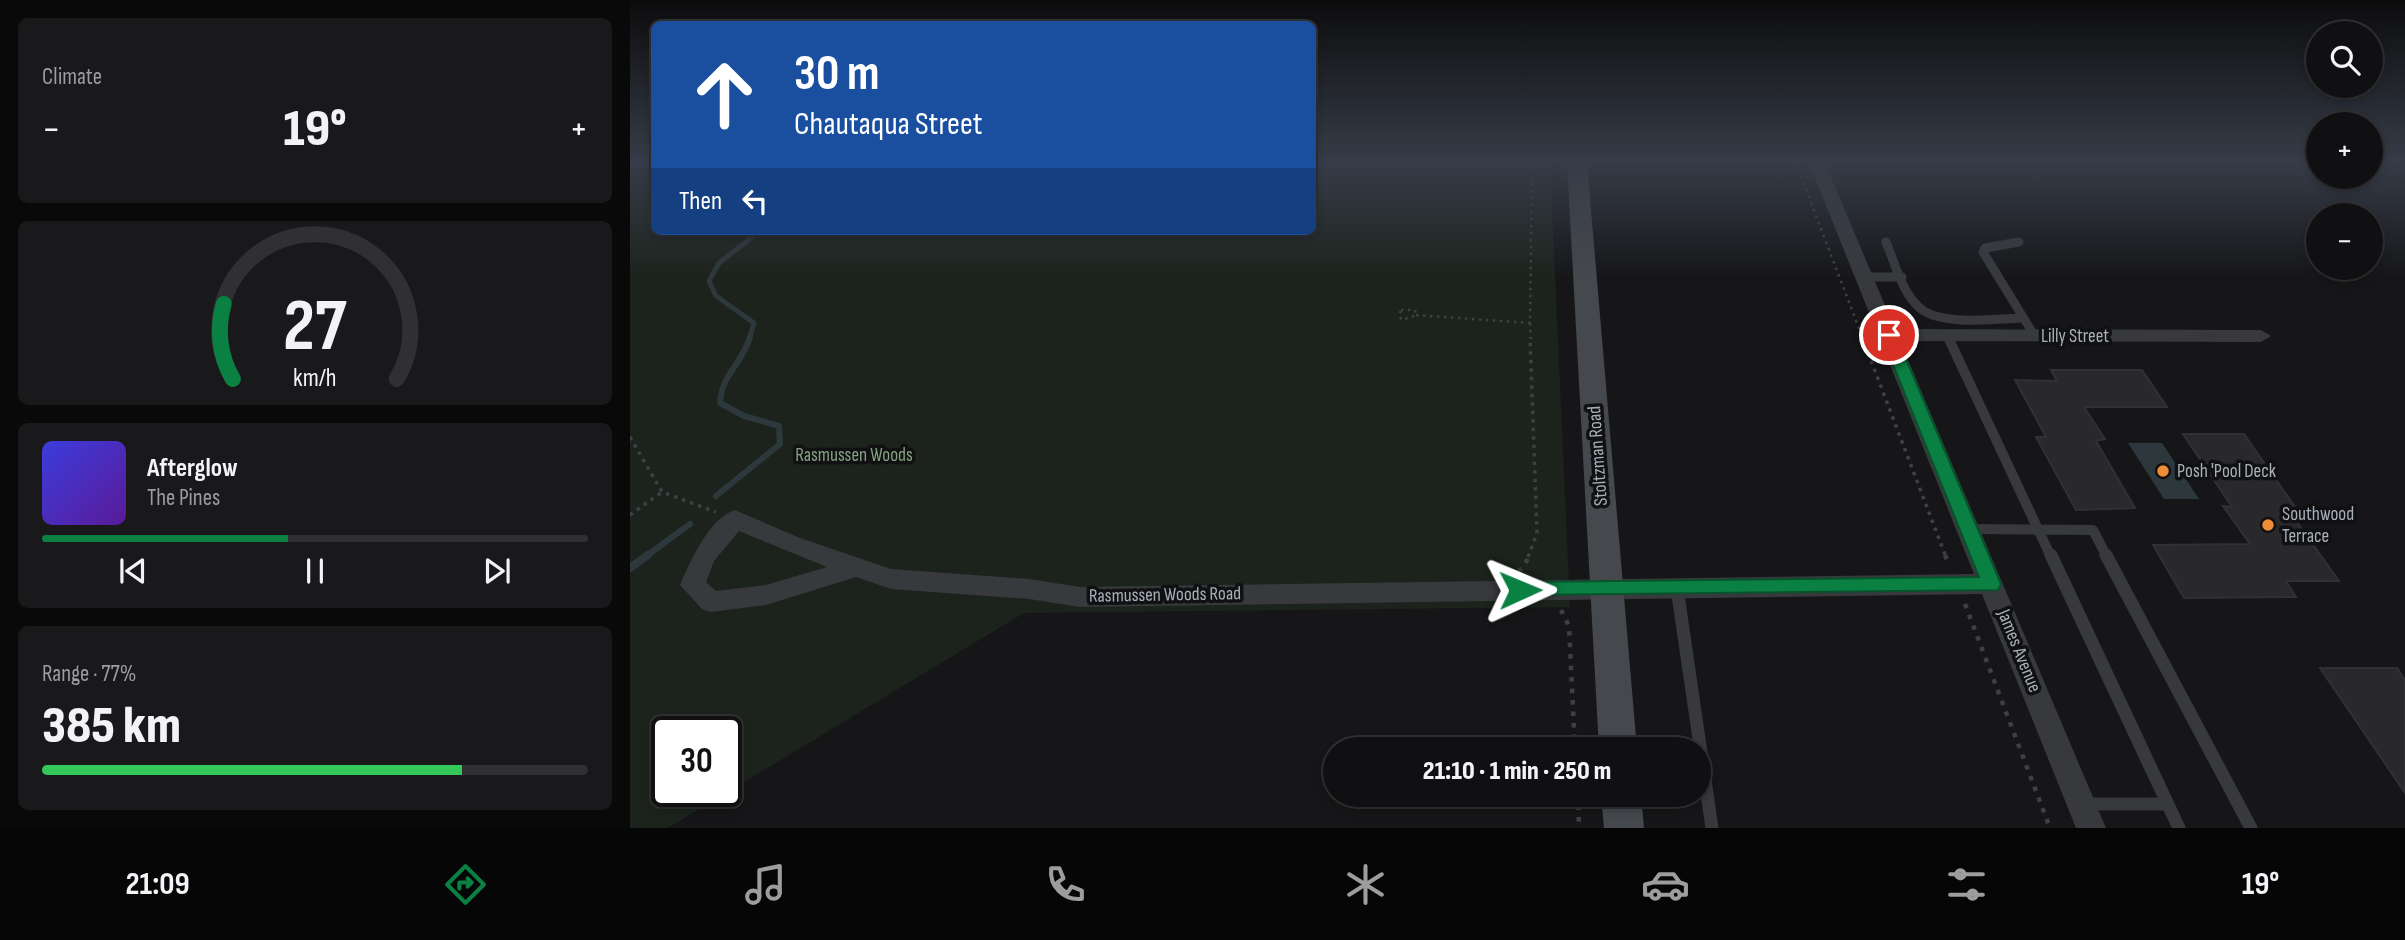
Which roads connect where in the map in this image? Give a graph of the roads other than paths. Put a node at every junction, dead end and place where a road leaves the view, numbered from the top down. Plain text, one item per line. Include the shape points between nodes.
1 (1580, 202) edge
2 (1833, 202) edge
3 (1886, 242) dead end
4 (2018, 242) dead end
5 (1865, 277) junction
6 (1902, 277) junction
7 (2022, 318) junction
8 (1889, 335) junction
9 (1947, 335) junction
10 (2034, 335) junction
11 (2261, 336) dead end
12 (1969, 528) junction
13 (2038, 529) junction
14 (855, 567) junction
15 (1992, 584) junction
16 (1676, 587) junction
17 (1608, 589) junction
18 (1617, 737) edge
19 (2081, 804) junction
20 (2167, 804) junction
21 (1622, 807) edge
22 (1624, 828) edge
23 (1712, 828) edge
24 (2091, 828) edge
25 (2179, 828) edge
26 (2251, 828) edge

1 - 17 street, Stoltzman Road
2 - 5 street, James Avenue
3 - 6 lane
4 - 7 lane via 1983,252
5 - 6 lane
5 - 8 street, James Avenue
6 - 7 lane via 1911,296 1931,314
7 - 10 lane
8 - 9 street, Lilly Street
8 - 12 street, James Avenue
9 - 10 street, Lilly Street
9 - 13 lane
10 - 11 street, Lilly Street
12 - 13 lane
12 - 15 street, James Avenue
13 - 20 lane
13 - 26 lane via 2093,530
14 - 14 street, Rasmussen Woods Road via 735,519 704,556 692,585 711,602 775,594
14 - 17 street, Rasmussen Woods Road via 891,579 1080,597
15 - 16 street, Rasmussen Woods Road
15 - 19 street, James Avenue
16 - 17 street, Rasmussen Woods Road
16 - 23 lane
17 - 18 street, Stoltzman Road
19 - 20 lane
19 - 24 street, James Avenue
20 - 25 lane
21 - 22 street

